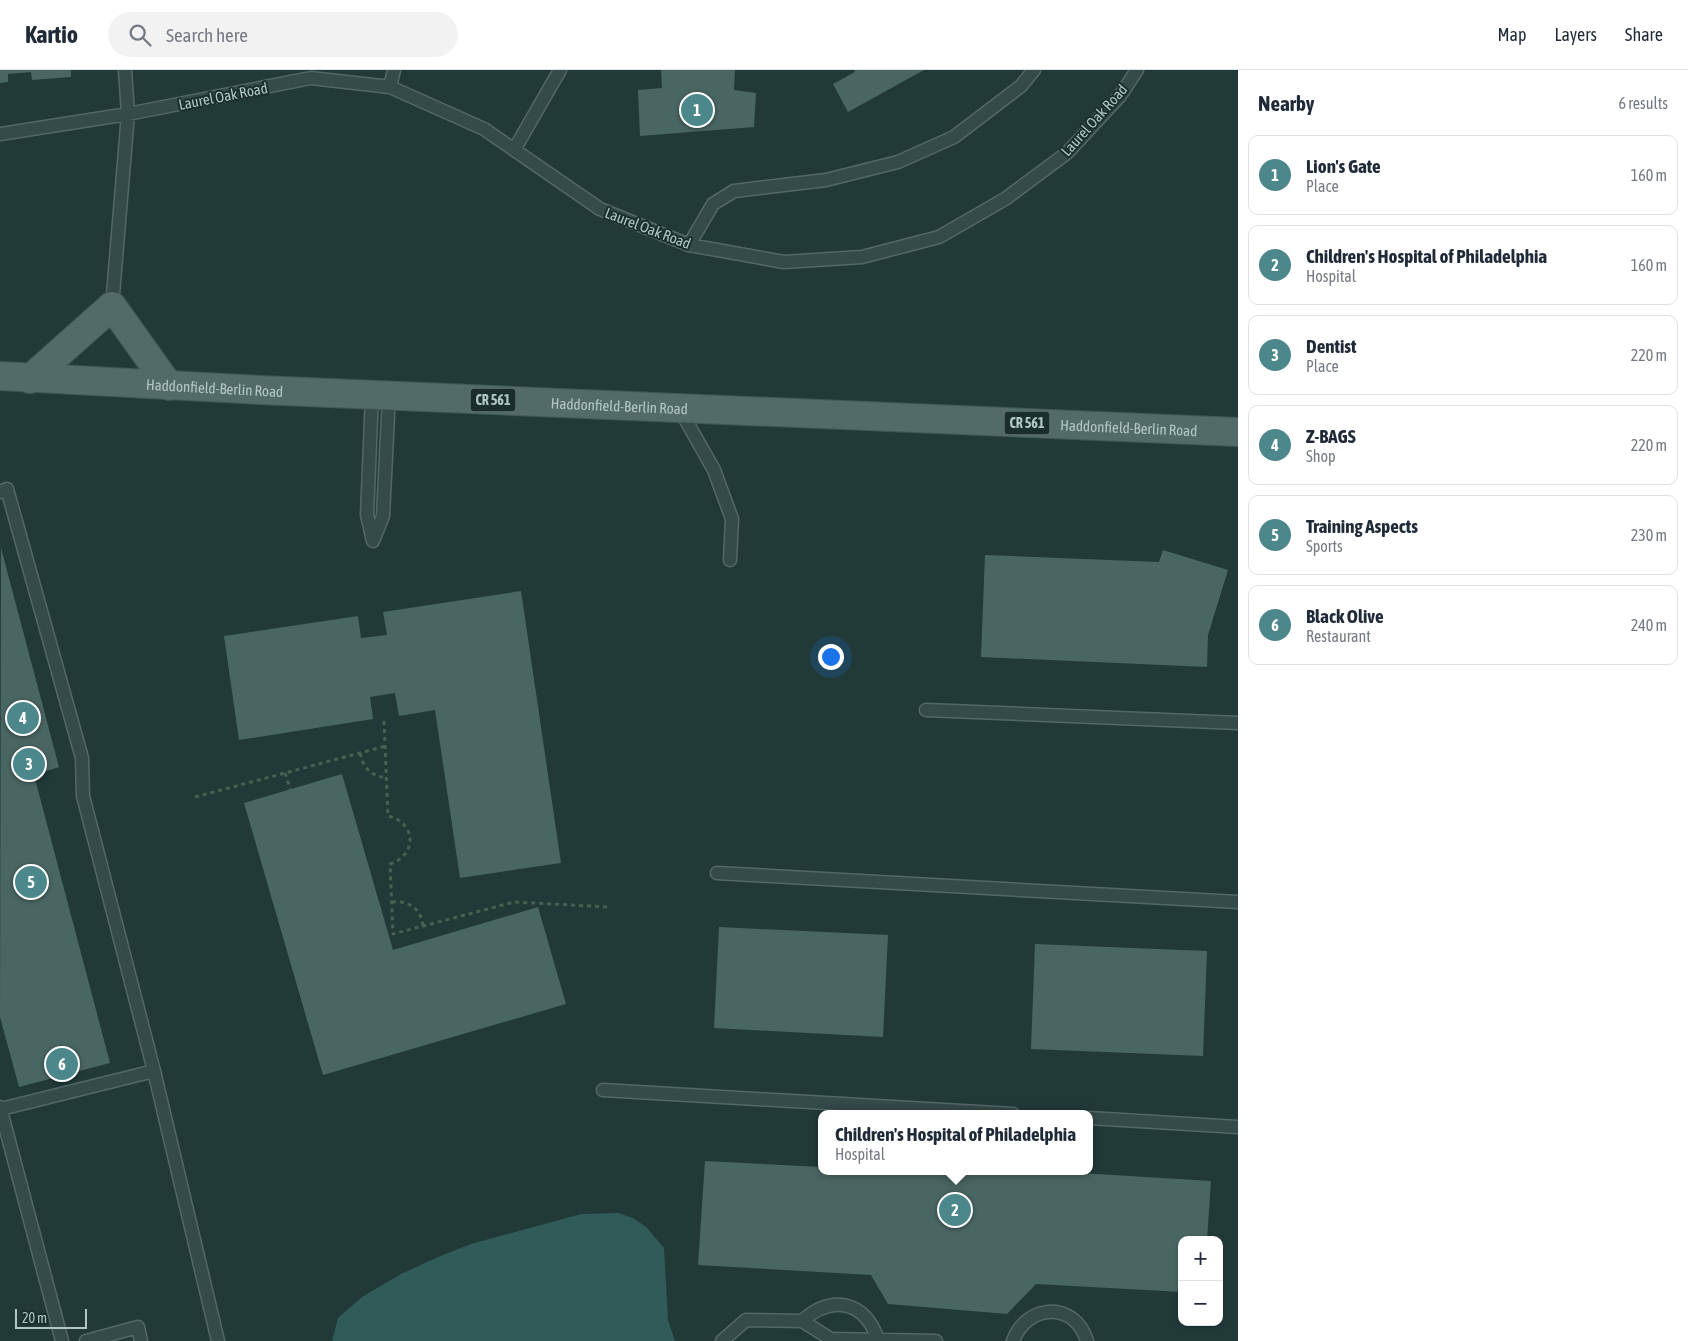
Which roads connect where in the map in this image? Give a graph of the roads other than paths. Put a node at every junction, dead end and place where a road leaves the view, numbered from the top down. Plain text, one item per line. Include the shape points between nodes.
1 (125, 70) edge
2 (394, 70) edge
3 (560, 70) edge
4 (1034, 70) edge
5 (1132, 72) edge
6 (390, 87) junction
7 (128, 114) junction
8 (0, 134) edge
9 (514, 150) junction
10 (689, 245) junction
11 (112, 306) junction
12 (0, 376) edge
13 (30, 379) junction
14 (169, 386) junction
15 (381, 396) junction
16 (679, 408) junction
17 (1238, 432) edge
18 (0, 492) edge
19 (730, 560) dead end
20 (926, 710) dead end
21 (1238, 723) edge
22 (717, 873) dead end
23 (1238, 902) edge
24 (154, 1072) junction
25 (603, 1090) dead end
26 (0, 1108) edge
27 (945, 1110) edge
28 (1093, 1118) edge
29 (1238, 1127) edge
30 (802, 1321) junction
31 (878, 1340) junction
32 (62, 1341) edge
33 (86, 1341) edge
34 (141, 1341) edge
35 (218, 1341) edge
36 (722, 1341) edge
37 (936, 1341) edge
38 (1013, 1341) edge
39 (1087, 1341) edge

1 - 7 lane
2 - 6 lane
3 - 9 lane
4 - 10 lane via 1021,86 954,137 898,162 826,180 734,190 713,204
5 - 10 lane, Laurel Oak Road via 1120,96 1067,153 1005,199 939,237 862,257 784,262
6 - 7 lane, Laurel Oak Road via 311,78
6 - 9 lane, Laurel Oak Road via 484,129
7 - 8 lane, Laurel Oak Road
7 - 11 lane
9 - 10 lane, Laurel Oak Road via 600,209
11 - 13 main road
11 - 14 main road
12 - 13 main road, Haddonfield-Berlin Road / CR 561
13 - 14 main road, Haddonfield-Berlin Road / CR 561
14 - 15 main road, Haddonfield-Berlin Road / CR 561
15 - 15 lane via 367,515 373,541 383,516
15 - 16 main road, Haddonfield-Berlin Road / CR 561
16 - 17 main road, Haddonfield-Berlin Road / CR 561
16 - 19 lane via 714,470 732,519
18 - 24 lane via 7,490 82,758 83,796
20 - 21 lane
22 - 23 lane
24 - 26 lane
24 - 35 lane
25 - 27 lane
26 - 32 lane
28 - 29 lane
30 - 31 lane via 831,1339
30 - 31 lane via 812,1311 840,1304 865,1315 874,1326
30 - 36 lane via 746,1320
31 - 37 lane
33 - 34 lane via 138,1328
38 - 39 lane via 1024,1322 1034,1315 1057,1312 1078,1323

